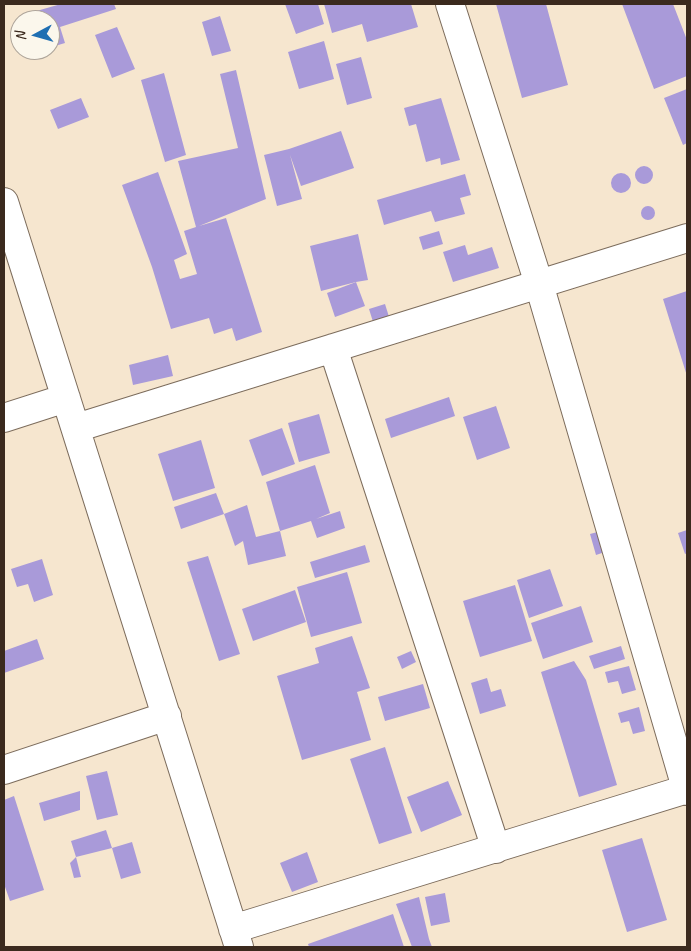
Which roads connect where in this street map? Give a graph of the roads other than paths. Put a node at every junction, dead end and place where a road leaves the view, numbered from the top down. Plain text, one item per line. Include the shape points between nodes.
1 (450, 4) edge
2 (4, 202) edge
3 (687, 238) edge
4 (539, 284) junction
5 (333, 348) junction
6 (66, 398) junction
7 (4, 418) edge
8 (76, 428) junction
9 (167, 716) junction
10 (4, 770) edge
11 (687, 790) edge
12 (496, 849) junction
13 (236, 938) edge

1 - 4 street
2 - 6 street
3 - 4 street
4 - 5 street
4 - 11 street
5 - 8 street
5 - 12 street
6 - 7 street
6 - 8 street
8 - 9 street
9 - 10 street
9 - 13 street
11 - 12 street
12 - 13 street

